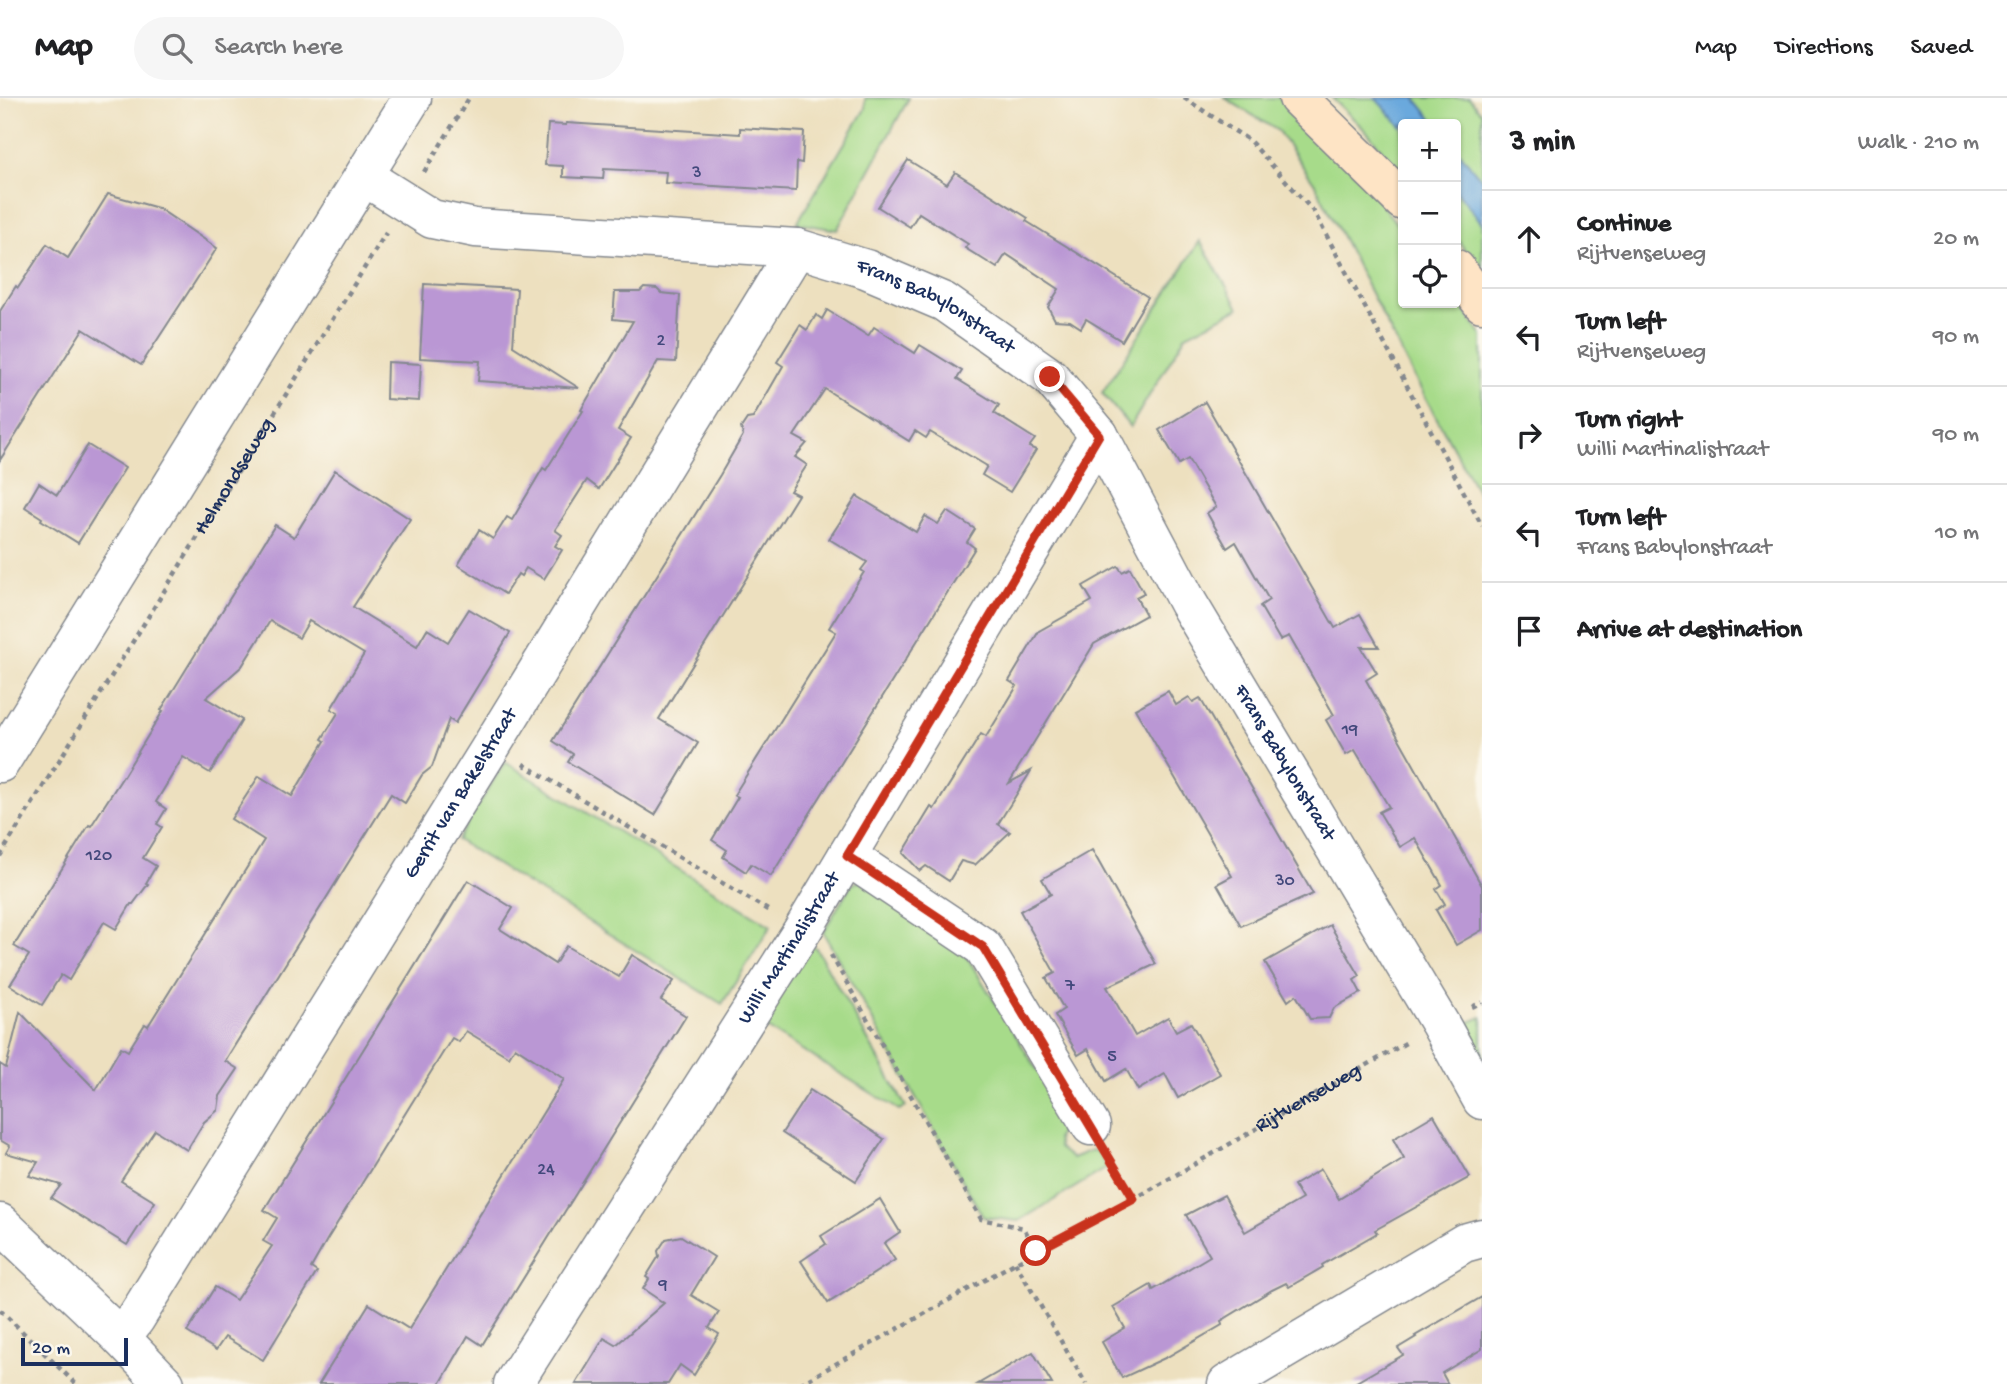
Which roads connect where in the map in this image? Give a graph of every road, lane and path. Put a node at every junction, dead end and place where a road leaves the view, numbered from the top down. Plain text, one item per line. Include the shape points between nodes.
1 (412, 98) edge
2 (469, 98) edge
3 (1184, 98) edge
4 (1298, 98) edge
5 (365, 177) junction
6 (1398, 196) edge
7 (405, 202) junction
8 (797, 248) junction
9 (1461, 276) edge
10 (1482, 303) edge
11 (1099, 435) junction
12 (1482, 526) edge
13 (0, 764) edge
14 (0, 856) edge
15 (847, 856) junction
16 (1482, 1002) edge
17 (1440, 1024) junction
18 (1482, 1100) edge
19 (1091, 1126) joint
20 (1134, 1199) junction
21 (0, 1223) edge
22 (1482, 1238) edge
23 (1015, 1262) junction
24 (0, 1310) edge
25 (121, 1338) junction
26 (76, 1384) edge
27 (165, 1384) edge
28 (513, 1384) edge
29 (800, 1384) edge
30 (1086, 1384) edge
31 (1227, 1384) edge

1 - 5 street
2 - 7 path, Helmondseweg
3 - 12 path via 1250,141 1314,212
4 - 6 main road
5 - 7 street, Frans Babylonstraat
5 - 13 street
7 - 8 street, Frans Babylonstraat via 432,219 475,228
7 - 14 path, Helmondseweg
8 - 11 street, Frans Babylonstraat via 866,269 944,302 1050,377
8 - 25 street, Gerrit van Bakelstraat
9 - 10 main road
11 - 15 street, Willi Martinalistraat
11 - 17 street, Frans Babylonstraat via 1188,603
15 - 19 street via 983,947
15 - 28 street, Willi Martinalistraat
16 - 17 path, Rijtvenseweg
17 - 18 street, Frans Babylonstraat
17 - 20 path, Rijtvenseweg
19 - 20 path
20 - 23 path, Rijtvenseweg
21 - 25 street
22 - 31 street via 1464,1243
23 - 29 path, Rijtvenseweg
23 - 30 path
24 - 26 path
25 - 27 street

